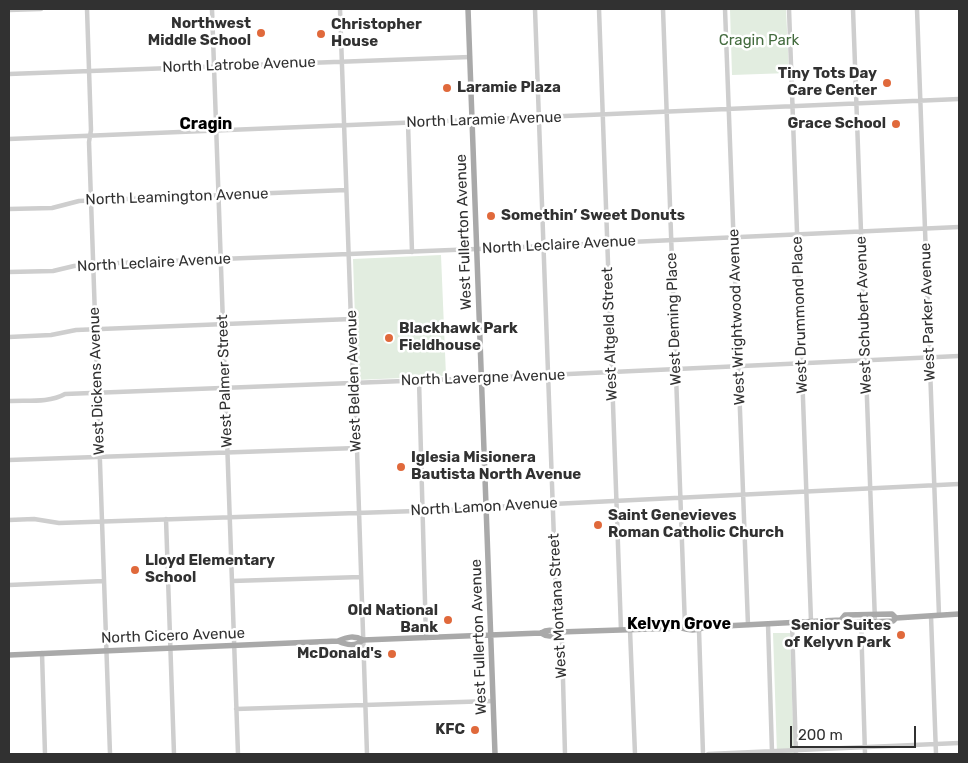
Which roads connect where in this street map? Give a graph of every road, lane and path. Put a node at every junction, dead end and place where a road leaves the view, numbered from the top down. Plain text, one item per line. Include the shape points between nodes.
1 (41, 9) edge
2 (87, 9) edge
3 (212, 9) edge
4 (340, 9) edge
5 (468, 9) edge
6 (535, 9) edge
7 (599, 9) edge
8 (663, 9) edge
9 (725, 9) edge
10 (789, 9) edge
11 (853, 9) edge
12 (917, 9) edge
13 (9, 10) edge
14 (470, 56) junction
15 (342, 61) junction
16 (214, 66) junction
17 (89, 71) junction
18 (9, 74) edge
19 (959, 98) edge
20 (921, 100) junction
21 (856, 103) junction
22 (792, 106) junction
23 (729, 109) junction
24 (666, 112) junction
25 (602, 115) junction
26 (539, 117) junction
27 (472, 120) junction
28 (408, 123) junction
29 (344, 125) junction
30 (217, 130) junction
31 (90, 135) junction
32 (9, 139) edge
33 (346, 190) junction
34 (219, 195) junction
35 (91, 200) junction
36 (9, 209) edge
37 (959, 227) edge
38 (925, 229) junction
39 (861, 232) junction
40 (797, 235) junction
41 (734, 238) junction
42 (671, 240) junction
43 (607, 243) junction
44 (544, 246) junction
45 (477, 249) junction
46 (412, 252) junction
47 (349, 254) junction
48 (221, 259) junction
49 (93, 264) junction
50 (9, 272) edge
51 (351, 319) junction
52 (223, 324) junction
53 (95, 329) junction
54 (9, 337) edge
55 (959, 356) edge
56 (930, 358) junction
57 (866, 361) junction
58 (802, 364) junction
59 (738, 366) junction
60 (676, 369) junction
61 (612, 372) junction
62 (548, 375) junction
63 (482, 378) junction
64 (419, 380) junction
65 (354, 383) junction
66 (226, 388) junction
67 (98, 393) junction
68 (9, 401) edge
69 (357, 448) junction
70 (228, 452) junction
71 (100, 456) junction
72 (9, 460) edge
73 (959, 484) edge
74 (934, 485) junction
75 (870, 488) junction
76 (807, 492) junction
77 (743, 495) junction
78 (680, 498) junction
79 (616, 501) junction
80 (553, 504) junction
81 (486, 508) junction
82 (423, 511) junction
83 (359, 513) junction
84 (230, 517) junction
85 (166, 519) junction
86 (9, 520) edge
87 (102, 521) junction
88 (361, 577) junction
89 (104, 581) junction
90 (232, 581) junction
91 (9, 585) edge
92 (875, 614) junction
93 (959, 614) edge
94 (861, 615) junction
95 (939, 615) junction
96 (931, 616) junction
97 (896, 618) junction
98 (841, 620) junction
99 (811, 621) junction
100 (792, 622) junction
101 (861, 622) junction
102 (875, 622) junction
103 (768, 624) junction
104 (748, 625) junction
105 (684, 627) junction
106 (702, 628) junction
107 (621, 630) junction
108 (630, 630) junction
109 (560, 632) junction
110 (491, 635) junction
111 (426, 638) junction
112 (363, 640) junction
113 (234, 646) junction
114 (170, 648) junction
115 (107, 651) junction
116 (42, 653) junction
117 (9, 655) edge
118 (493, 701) junction
119 (365, 705) junction
120 (236, 709) junction
121 (959, 743) edge
122 (935, 744) junction
123 (865, 747) junction
124 (796, 752) edge
125 (772, 753) edge
126 (46, 754) edge
127 (110, 754) edge
128 (174, 754) edge
129 (238, 754) edge
130 (366, 754) edge
131 (495, 754) edge
132 (565, 754) edge
133 (635, 754) edge
134 (704, 754) edge
135 (708, 754) edge
136 (866, 754) edge
137 (936, 754) edge

1 - 13 street
2 - 17 street, West Dickens Avenue
3 - 16 street, West Palmer Street
4 - 15 street, West Belden Avenue
5 - 14 main road, West Fullerton Avenue
6 - 26 street, West Montana Street
7 - 25 street, West Altgeld Street
8 - 24 street, West Deming Place
9 - 23 street, West Wrightwood Avenue
10 - 22 street, West Drummond Place
11 - 21 street, West Schubert Avenue
12 - 20 street, West Parker Avenue
14 - 15 street, North Latrobe Avenue
14 - 27 main road, West Fullerton Avenue
15 - 16 street, North Latrobe Avenue
15 - 29 street, West Belden Avenue
16 - 17 street, North Latrobe Avenue
16 - 30 street, West Palmer Street
17 - 18 street, North Latrobe Avenue
17 - 31 street, West Dickens Avenue
19 - 20 street, North Laramie Avenue
20 - 21 street, North Laramie Avenue
20 - 38 street, West Parker Avenue
21 - 22 street, North Laramie Avenue
21 - 39 street, West Schubert Avenue
22 - 23 street, North Laramie Avenue
22 - 40 street, West Drummond Place
23 - 24 street, North Laramie Avenue
23 - 41 street, West Wrightwood Avenue
24 - 25 street, North Laramie Avenue
24 - 42 street, West Deming Place
25 - 26 street, North Laramie Avenue
25 - 43 street, West Altgeld Street
26 - 27 street, North Laramie Avenue
26 - 44 street, West Montana Street
27 - 28 street, North Laramie Avenue
27 - 45 main road, West Fullerton Avenue
28 - 29 street, North Laramie Avenue
28 - 46 street
29 - 30 street, North Laramie Avenue
29 - 33 street, West Belden Avenue
30 - 31 street, North Laramie Avenue
30 - 34 street, West Palmer Street
31 - 32 street, North Laramie Avenue
31 - 35 street, West Dickens Avenue
33 - 34 street, North Leamington Avenue
33 - 47 street, West Belden Avenue
34 - 35 street, North Leamington Avenue
34 - 48 street, West Palmer Street
35 - 36 street, North Leamington Avenue via 52,208
35 - 49 street, West Dickens Avenue
37 - 38 street, North Leclaire Avenue
38 - 39 street, North Leclaire Avenue
38 - 56 street, West Parker Avenue
39 - 40 street, North Leclaire Avenue
39 - 57 street, West Schubert Avenue
40 - 41 street, North Leclaire Avenue
40 - 58 street, West Drummond Place
41 - 42 street, North Leclaire Avenue
41 - 59 street, West Wrightwood Avenue
42 - 43 street, North Leclaire Avenue
42 - 60 street, West Deming Place
43 - 44 street, North Leclaire Avenue
43 - 61 street, West Altgeld Street
44 - 45 street, North Leclaire Avenue
44 - 62 street, West Montana Street
45 - 46 street, North Leclaire Avenue
45 - 63 main road, West Fullerton Avenue
46 - 47 street, North Leclaire Avenue
47 - 48 street, North Leclaire Avenue
47 - 51 street, West Belden Avenue
48 - 49 street, North Leclaire Avenue
48 - 52 street, West Palmer Street
49 - 50 street, North Leclaire Avenue via 54,271
49 - 53 street, West Dickens Avenue
51 - 52 street
51 - 65 street, West Belden Avenue
52 - 53 street
52 - 66 street, West Palmer Street
53 - 54 street
53 - 67 street, West Dickens Avenue
55 - 56 street, North Lavergne Avenue
56 - 57 street, North Lavergne Avenue
56 - 74 street, West Parker Avenue
57 - 58 street, North Lavergne Avenue
57 - 75 street, West Schubert Avenue
58 - 59 street, North Lavergne Avenue
58 - 76 street, West Drummond Place
59 - 60 street, North Lavergne Avenue
59 - 77 street, West Wrightwood Avenue
60 - 61 street, North Lavergne Avenue
60 - 78 street, West Deming Place
61 - 62 street, North Lavergne Avenue
61 - 79 street, West Altgeld Street
62 - 63 street, North Lavergne Avenue
62 - 80 street, West Montana Street
63 - 64 street, North Lavergne Avenue
63 - 81 main road, West Fullerton Avenue
64 - 65 street, North Lavergne Avenue
64 - 82 street
65 - 66 street, North Lavergne Avenue
65 - 69 street, West Belden Avenue
66 - 67 street, North Lavergne Avenue
66 - 70 street, West Palmer Street
67 - 68 street, North Lavergne Avenue
67 - 71 street, West Dickens Avenue
69 - 70 street
69 - 83 street, West Belden Avenue
70 - 71 street
70 - 84 street, West Palmer Street
71 - 72 street
71 - 87 street, West Dickens Avenue
73 - 74 street, North Lamon Avenue
74 - 75 street, North Lamon Avenue
74 - 95 street, West Parker Avenue
75 - 76 street, North Lamon Avenue
75 - 92 street, West Schubert Avenue
76 - 77 street, North Lamon Avenue
76 - 99 street, West Drummond Place
77 - 78 street, North Lamon Avenue
77 - 104 street, West Wrightwood Avenue
78 - 79 street, North Lamon Avenue
78 - 105 street, West Deming Place
79 - 80 street, North Lamon Avenue
79 - 107 street, West Altgeld Street
80 - 81 street, North Lamon Avenue
80 - 109 street, West Montana Street via 557,624
81 - 82 street, North Lamon Avenue
81 - 110 main road, West Fullerton Avenue
82 - 83 street, North Lamon Avenue
82 - 111 street
83 - 84 street, North Lamon Avenue
83 - 88 street, West Belden Avenue
84 - 85 street, North Lamon Avenue
84 - 90 street, West Palmer Street
85 - 87 street, North Lamon Avenue
85 - 114 street
86 - 87 street, North Lamon Avenue
87 - 89 street, West Dickens Avenue
88 - 90 street
88 - 112 street, West Belden Avenue
89 - 91 street
89 - 115 street, West Dickens Avenue
90 - 113 street, West Palmer Street
92 - 94 main road, North Cicero Avenue
92 - 97 main road, North Cicero Avenue via 892,614
92 - 102 street, West Schubert Avenue
93 - 95 main road, North Cicero Avenue
94 - 98 main road, North Cicero Avenue via 845,615
94 - 101 street
95 - 96 main road, North Cicero Avenue
96 - 97 main road, North Cicero Avenue
96 - 122 street
97 - 102 main road, North Cicero Avenue
98 - 99 main road, North Cicero Avenue
98 - 101 main road, North Cicero Avenue
99 - 100 main road, North Cicero Avenue
100 - 103 main road, North Cicero Avenue
100 - 124 street
101 - 102 main road, North Cicero Avenue
101 - 123 street
103 - 104 main road, North Cicero Avenue
103 - 125 street
104 - 106 main road, North Cicero Avenue
105 - 106 main road, North Cicero Avenue via 699,623
105 - 108 main road, North Cicero Avenue
106 - 134 street
107 - 108 main road, North Cicero Avenue
107 - 109 main road, North Cicero Avenue
108 - 133 street
109 - 110 main road, North Cicero Avenue via 546,637 540,633
109 - 132 street, West Montana Street
110 - 111 main road, North Cicero Avenue
110 - 118 main road, West Fullerton Avenue
111 - 112 main road, North Cicero Avenue
112 - 113 main road, North Cicero Avenue via 357,645 338,641
112 - 119 street, West Belden Avenue
113 - 114 main road, North Cicero Avenue
113 - 120 street, West Palmer Street
114 - 115 main road, North Cicero Avenue
114 - 128 street
115 - 116 main road, North Cicero Avenue
115 - 127 street, West Dickens Avenue
116 - 117 main road, North Cicero Avenue
116 - 126 street
118 - 119 street
118 - 131 main road, West Fullerton Avenue
119 - 120 street
119 - 130 street, West Belden Avenue
120 - 129 street, West Palmer Street
121 - 122 street
122 - 123 street
122 - 137 street
123 - 124 street
123 - 136 street
124 - 125 street
125 - 135 street

